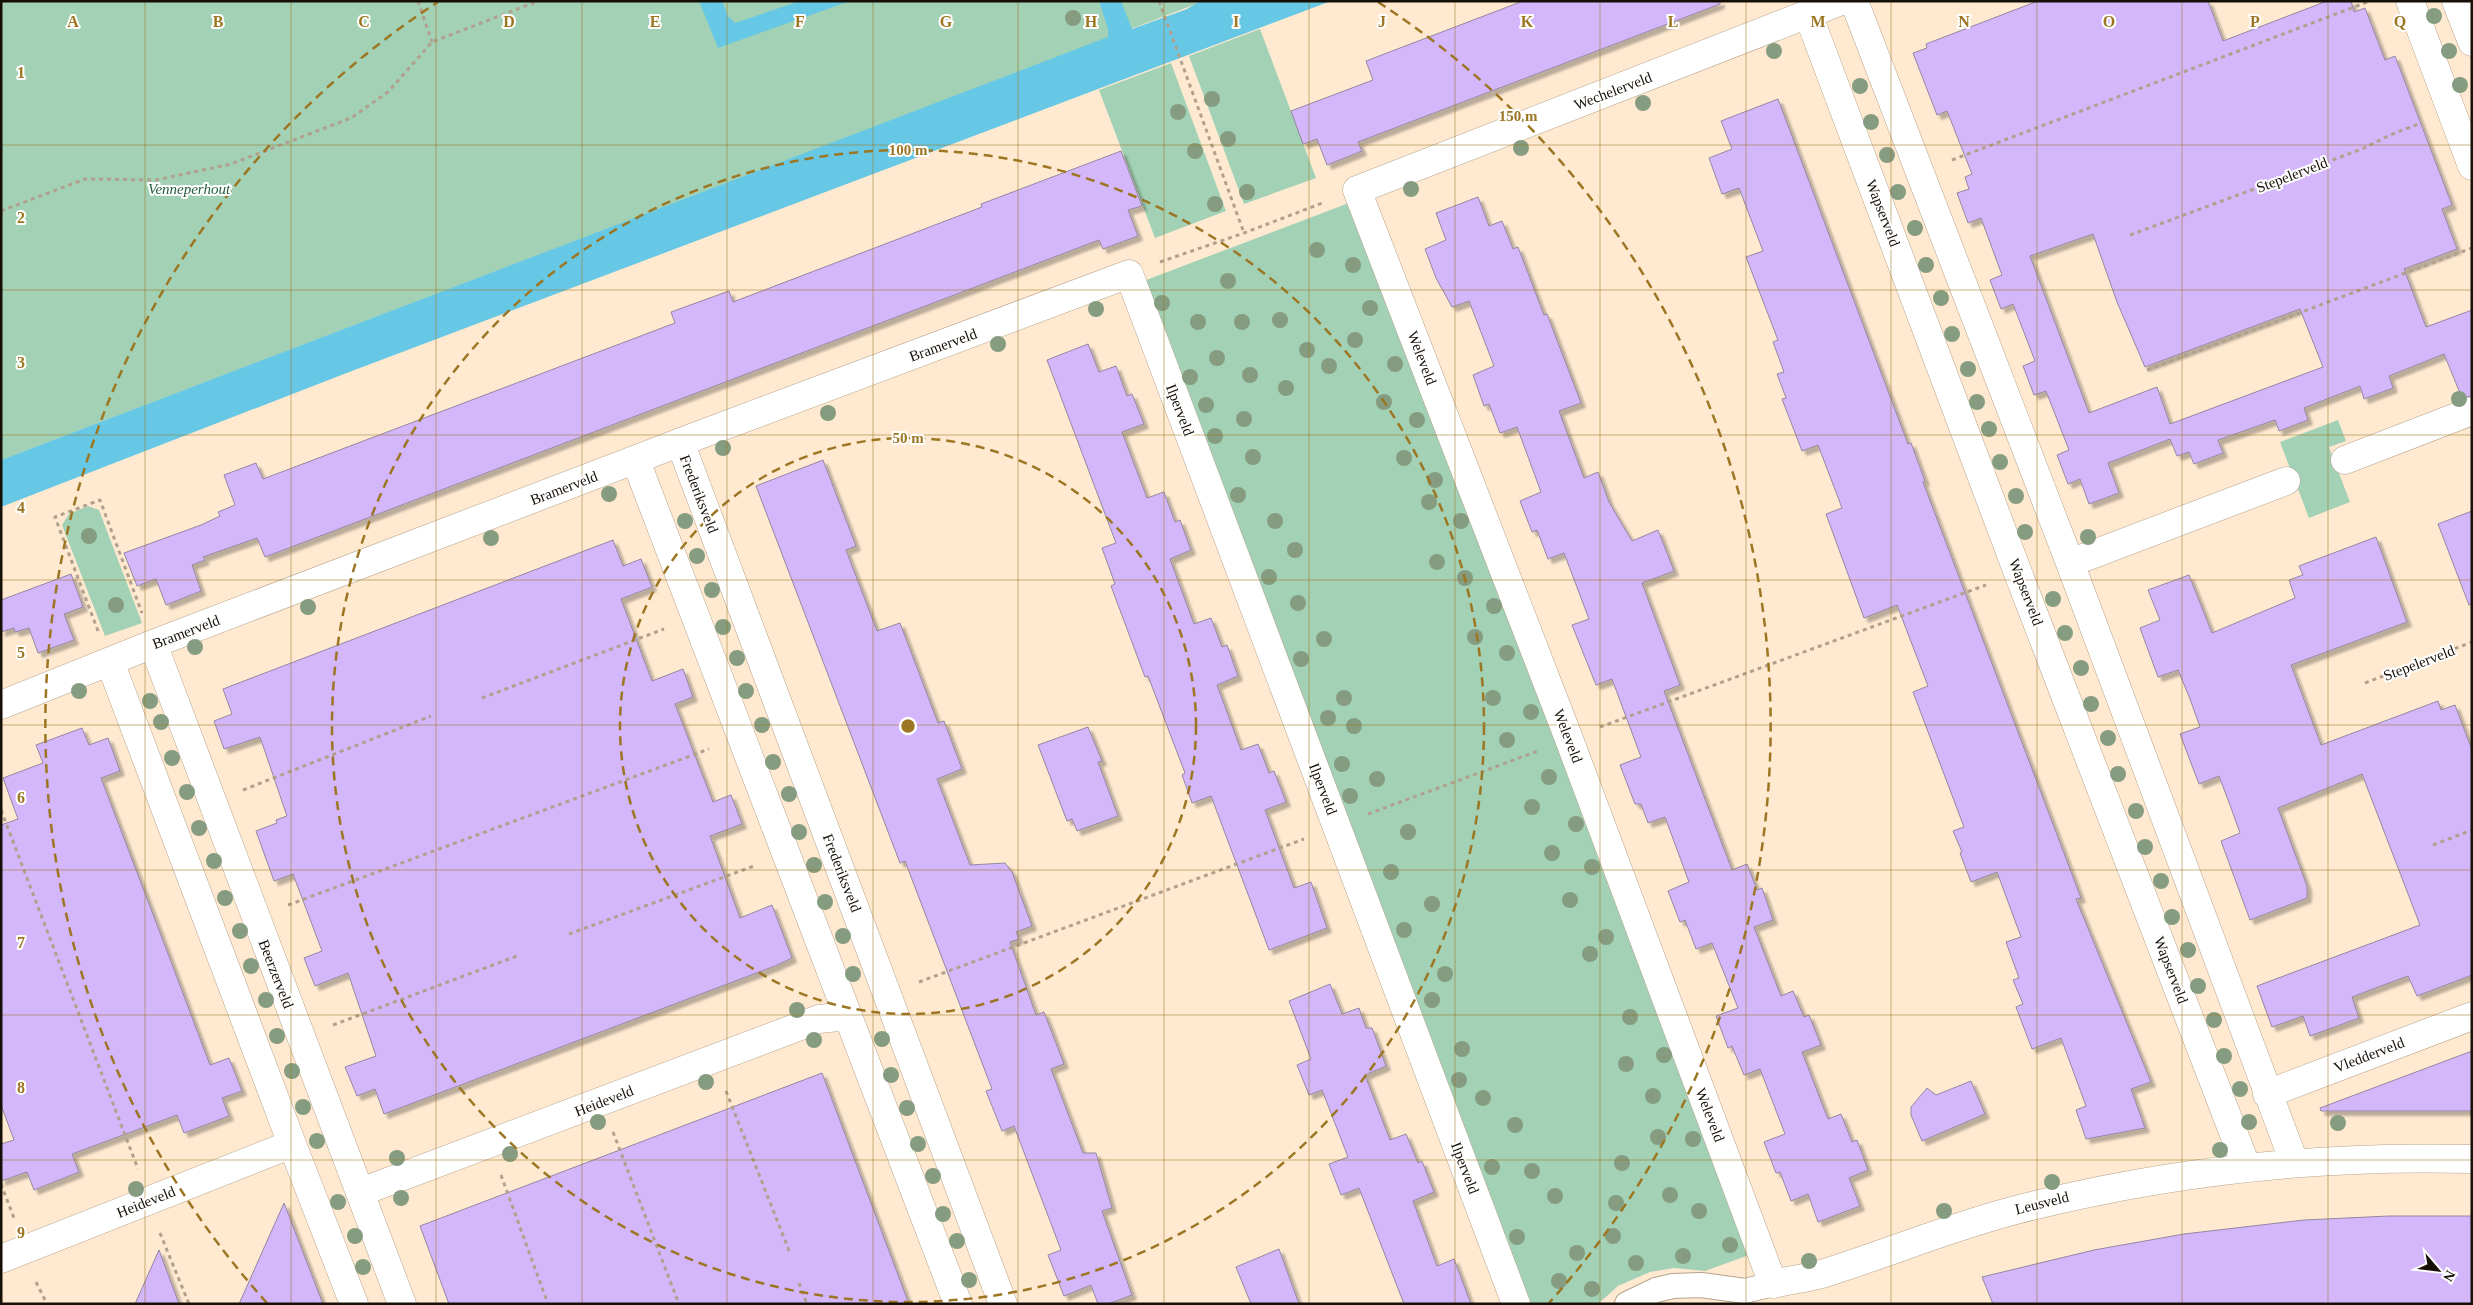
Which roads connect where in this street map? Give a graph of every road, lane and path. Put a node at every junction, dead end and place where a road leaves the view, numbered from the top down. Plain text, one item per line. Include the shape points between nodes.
1 (418, 1) edge
2 (538, 1) edge
3 (1159, 1) edge
4 (1841, 1) edge
5 (1854, 1) edge
6 (2370, 1) edge
7 (2410, 1) edge
8 (2456, 1) edge
9 (1808, 14) junction
10 (432, 42) junction
11 (2472, 42) edge
12 (2452, 111) junction
13 (2472, 166) edge
14 (1919, 173) junction
15 (1357, 190) junction
16 (1, 210) edge
17 (1244, 233) junction
18 (2130, 236) dead end
19 (2472, 248) edge
20 (1129, 274) junction
21 (2146, 370) dead end
22 (2472, 411) edge
23 (680, 442) junction
24 (636, 460) junction
25 (2345, 460) dead end
26 (2286, 481) dead end
27 (2070, 563) junction
28 (2018, 573) junction
29 (144, 618) dead end
30 (695, 618) junction
31 (99, 634) dead end
32 (2472, 642) edge
33 (153, 644) junction
34 (110, 662) junction
35 (2366, 683) dead end
36 (482, 698) dead end
37 (1, 705) edge
38 (431, 716) dead end
39 (741, 733) junction
40 (1569, 739) junction
41 (211, 803) junction
42 (1, 810) edge
43 (1337, 826) junction
44 (2472, 830) edge
45 (2433, 845) dead end
46 (786, 854) junction
47 (255, 918) junction
48 (569, 934) dead end
49 (517, 956) dead end
50 (890, 999) junction
51 (848, 1016) junction
52 (2472, 1016) edge
53 (300, 1038) junction
54 (713, 1059) junction
55 (2267, 1094) junction
56 (601, 1102) junction
57 (292, 1144) junction
58 (489, 1144) junction
59 (2472, 1159) edge
60 (2294, 1162) junction
61 (2248, 1168) junction
62 (361, 1192) junction
63 (147, 1201) junction
64 (790, 1253) dead end
65 (1, 1259) edge
66 (799, 1283) dead end
67 (1773, 1284) junction
68 (189, 1304) edge
69 (354, 1304) edge
70 (402, 1304) edge
71 (548, 1304) edge
72 (679, 1304) edge
73 (807, 1304) edge
74 (958, 1304) edge
75 (1003, 1304) edge
76 (1516, 1304) edge
77 (1627, 1304) edge

1 - 10 path
2 - 10 path
3 - 17 path
4 - 9 street, Wechelerveld
5 - 14 street
6 - 14 path
7 - 12 street
8 - 11 street
9 - 15 street, Wechelerveld
9 - 28 street, Wapserveld
10 - 16 path via 388,92 351,118 231,164 156,180 85,179
12 - 13 street
12 - 18 path, Stepelerveld via 2362,149
14 - 27 street
15 - 17 path
15 - 40 street, Weleveld
17 - 20 path
19 - 21 path
20 - 23 street, Bramerveld
20 - 43 street, Ilperveld
22 - 25 street
23 - 24 street, Bramerveld
23 - 50 street, Frederiksveld
24 - 30 street
24 - 33 street, Bramerveld
26 - 27 street
27 - 55 street
28 - 40 path
28 - 61 street, Wapserveld
29 - 31 path via 100,500 55,517
30 - 36 path
30 - 39 street
32 - 35 path, Stepelerveld
33 - 34 street, Bramerveld
33 - 41 street, Beerzerveld
34 - 37 street, Bramerveld
34 - 57 street
38 - 41 path
39 - 46 street
39 - 47 path via 718,746
40 - 43 path
40 - 67 street, Weleveld
41 - 47 street, Beerzerveld
42 - 63 path
43 - 50 path via 908,986
43 - 76 street, Ilperveld
44 - 45 path
46 - 48 path
46 - 51 street
47 - 53 street, Beerzerveld
49 - 53 path
50 - 75 street, Frederiksveld
51 - 54 street, Heideveld via 820,1019
51 - 74 street
52 - 55 street, Vledderveld
53 - 62 street, Beerzerveld
54 - 56 street, Heideveld
54 - 64 path
55 - 60 street
56 - 58 street, Heideveld
56 - 72 path
57 - 63 street, Heideveld
57 - 69 street
58 - 62 street, Heideveld
58 - 71 path
59 - 60 street, Leusveld
60 - 61 street, Leusveld
61 - 67 street, Leusveld via 2088,1192 1957,1227 1823,1273
62 - 70 street, Beerzerveld
63 - 65 street, Heideveld
63 - 68 path
66 - 73 path
67 - 77 street, Leusveld via 1744,1292 1701,1285 1673,1286

